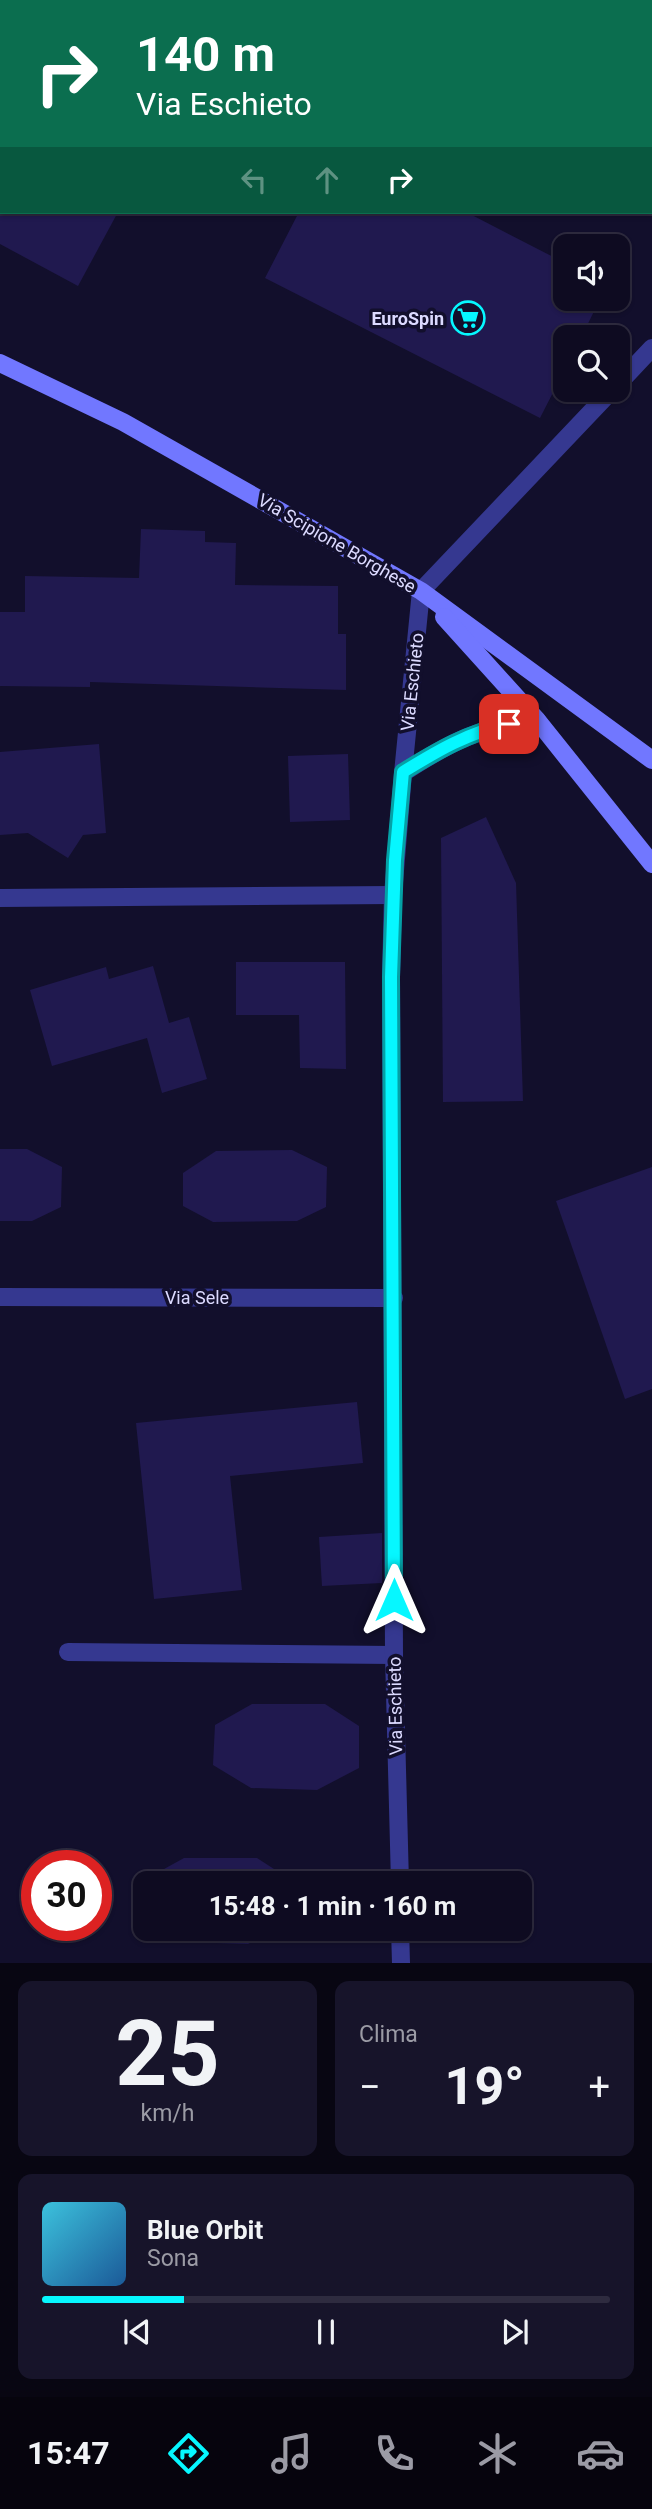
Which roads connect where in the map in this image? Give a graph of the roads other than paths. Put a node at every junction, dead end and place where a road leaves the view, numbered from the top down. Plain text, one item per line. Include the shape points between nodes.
1 (652, 348) edge
2 (0, 363) edge
3 (630, 371) edge
4 (601, 402) edge
5 (421, 591) junction
6 (537, 720) junction
7 (652, 760) edge
8 (403, 772) junction
9 (652, 864) edge
10 (393, 895) junction
11 (0, 898) edge
12 (0, 1297) edge
13 (394, 1298) junction
14 (68, 1652) dead end
15 (394, 1655) junction
16 (400, 1871) edge
17 (400, 1941) edge
18 (401, 1963) edge

1 - 3 street
2 - 5 main road, Via Scipione Borghese via 123,422
4 - 5 street
5 - 6 main road
5 - 7 main road, Via Scipione Borghese
5 - 8 street, Via Eschieto
6 - 8 street via 470,734
6 - 9 main road
8 - 10 street, Via Eschieto
10 - 11 street
10 - 13 street, Via Eschieto
12 - 13 street, Via Sele
13 - 15 street, Via Eschieto
14 - 15 street
15 - 16 street, Via Eschieto
17 - 18 street

